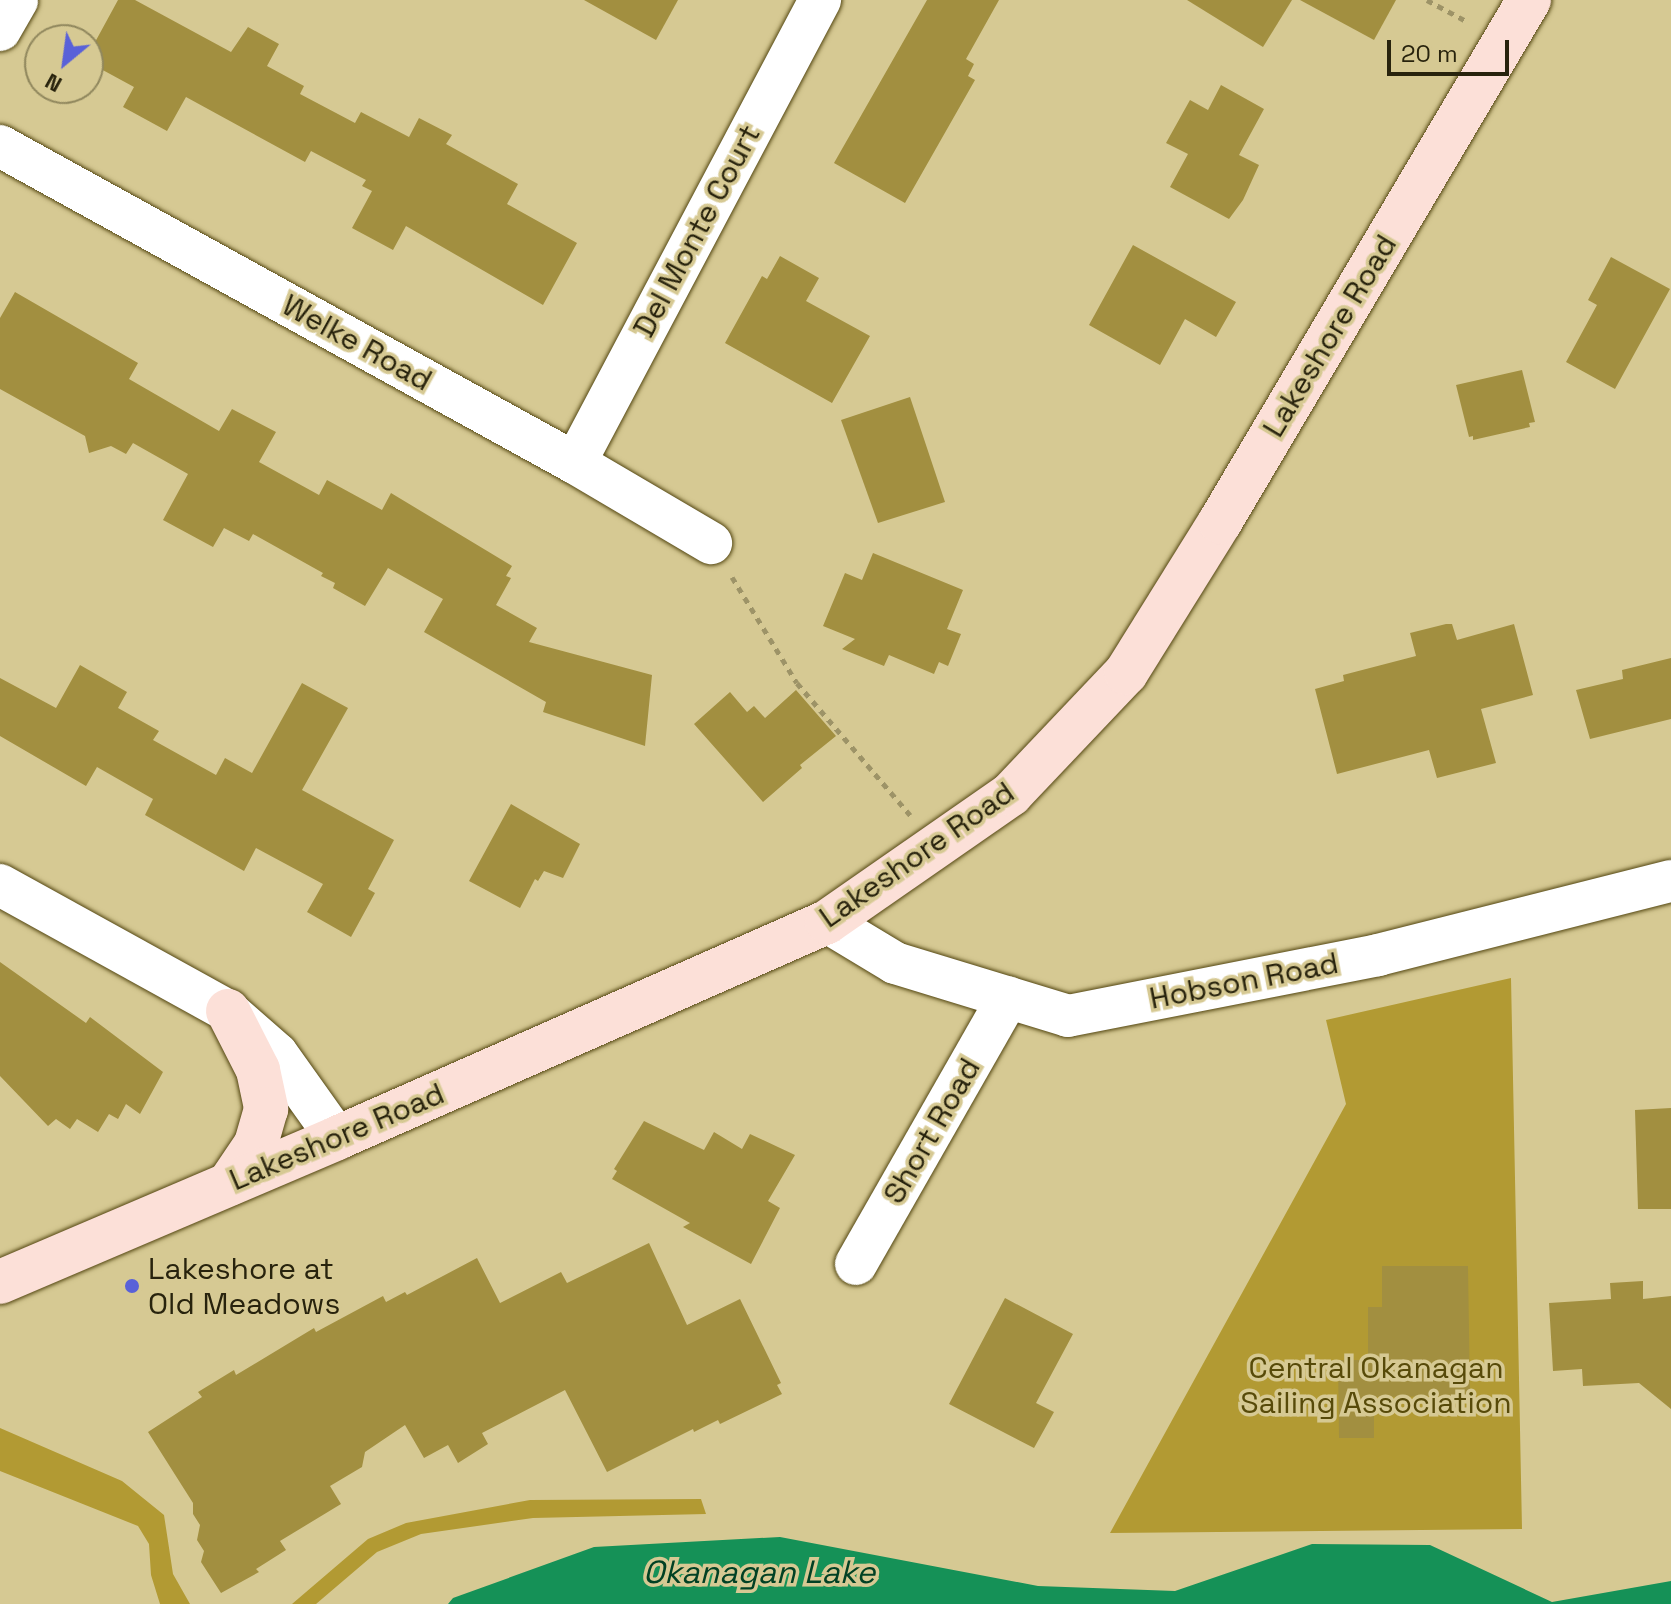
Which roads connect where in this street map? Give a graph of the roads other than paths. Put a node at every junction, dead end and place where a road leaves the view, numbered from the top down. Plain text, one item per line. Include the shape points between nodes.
1 (17, 0) edge
2 (820, 0) edge
3 (1529, 0) edge
4 (0, 30) edge
5 (0, 146) edge
6 (575, 463) junction
7 (711, 543) road end
8 (1671, 881) edge
9 (0, 885) edge
10 (827, 922) junction
11 (1008, 997) junction
12 (228, 1011) junction
13 (337, 1138) junction
14 (229, 1184) junction
15 (856, 1264) dead end
16 (0, 1282) edge

1 - 4 street
2 - 6 street, Del Monte Court
3 - 10 main road, Lakeshore Road via 1126,673 1011,794
5 - 6 street, Welke Road
6 - 7 street, Welke Road
8 - 11 street, Hobson Road via 1378,955 1068,1016
9 - 12 street
10 - 11 street, Hobson Road via 895,963
10 - 13 main road, Lakeshore Road
11 - 15 street, Short Road
12 - 13 street via 277,1054
12 - 14 main road via 258,1070 266,1109 256,1144
13 - 14 main road, Lakeshore Road
14 - 16 main road, Lakeshore Road

